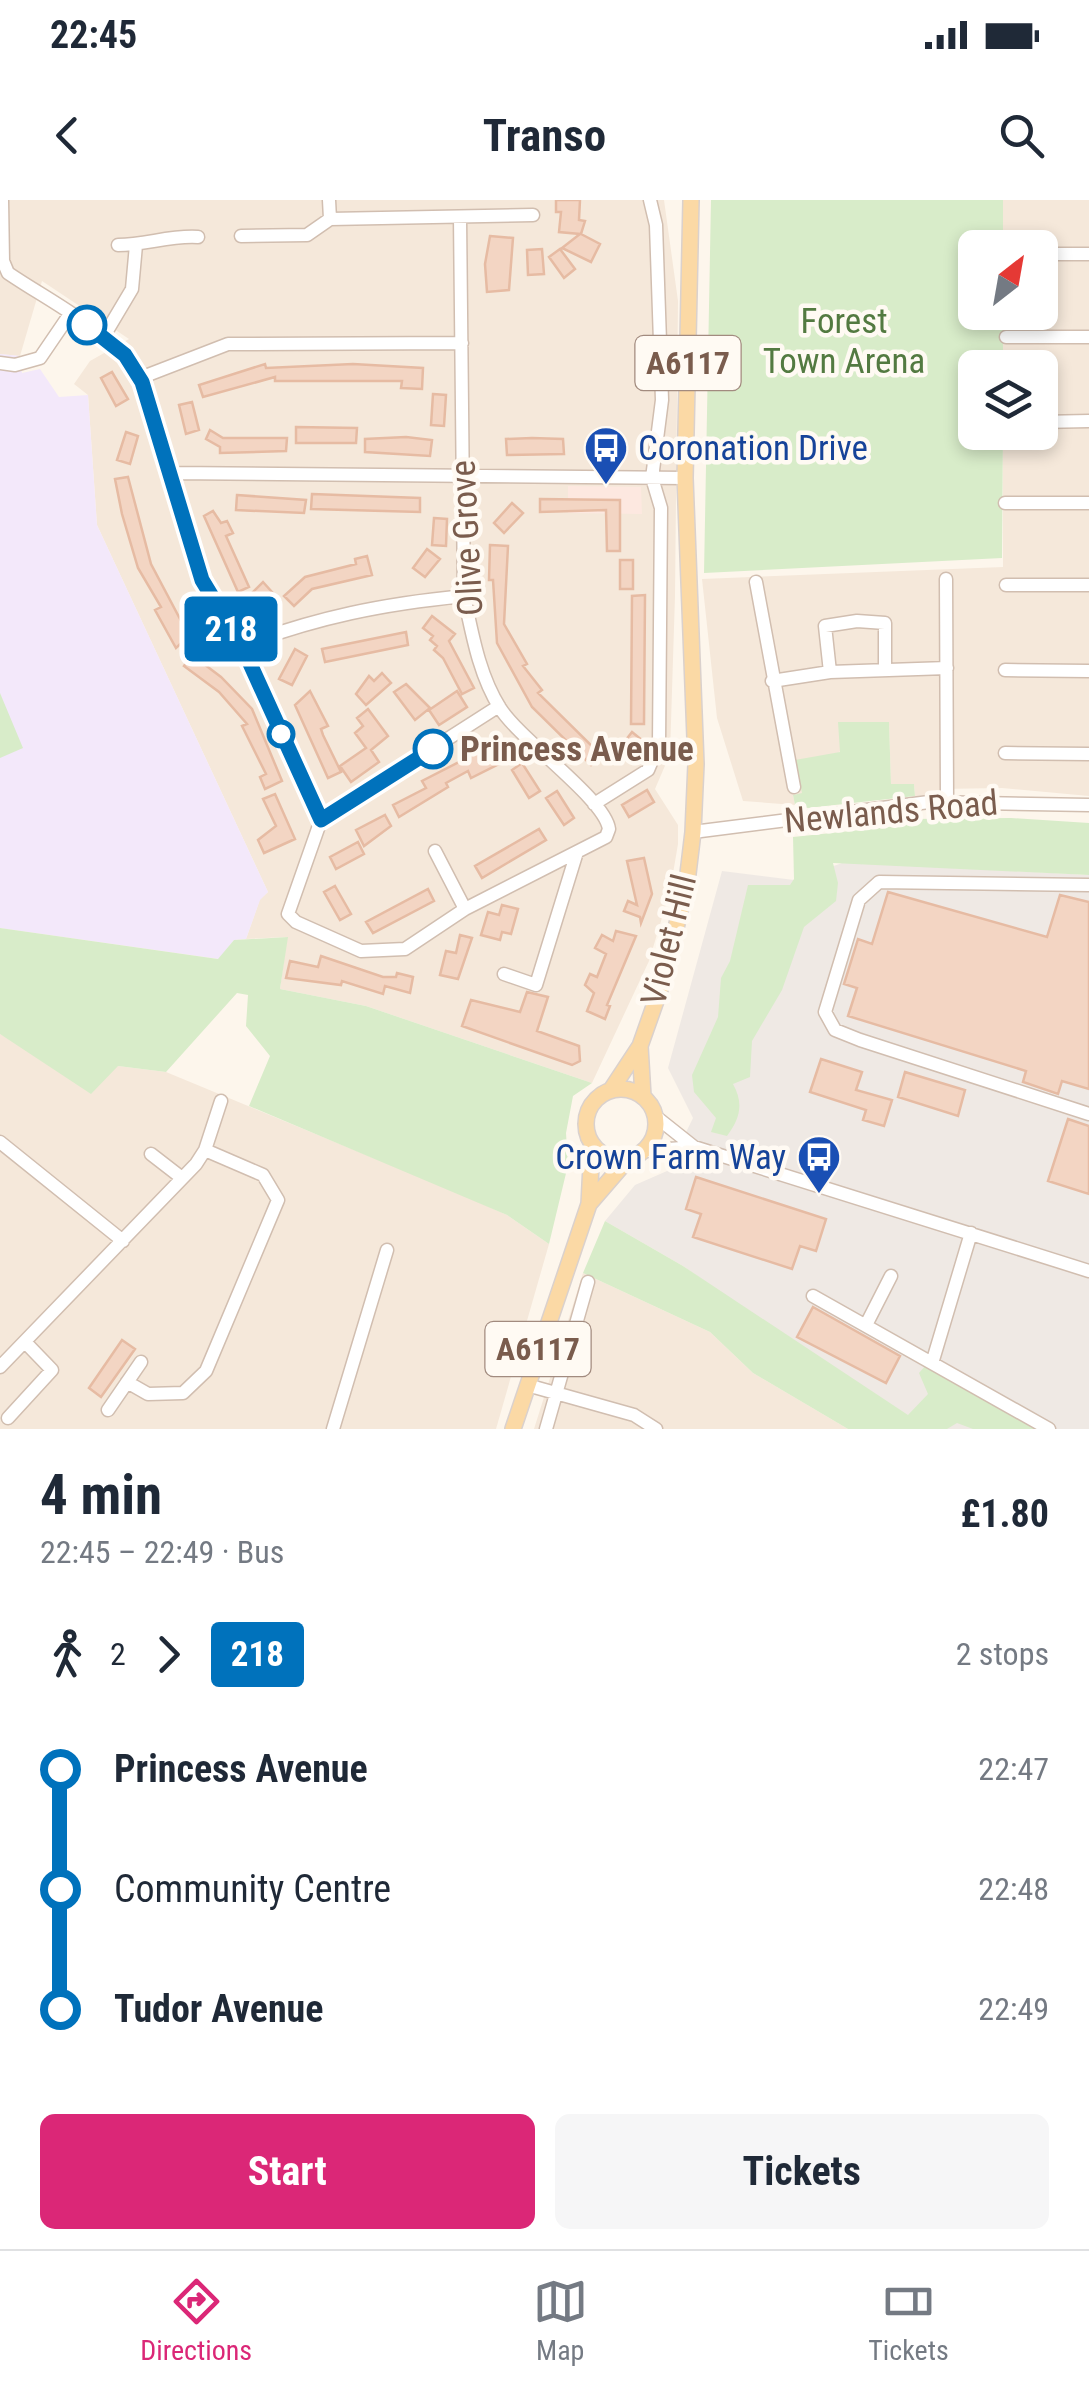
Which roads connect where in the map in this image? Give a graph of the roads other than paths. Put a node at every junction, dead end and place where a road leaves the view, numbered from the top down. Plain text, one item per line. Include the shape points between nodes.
1 (2, 200) edge
2 (329, 200) edge
3 (650, 200) edge
4 (691, 200) edge
5 (532, 216) dead end
6 (460, 217) junction
7 (330, 219) junction
8 (198, 236) dead end
9 (241, 236) dead end
10 (118, 245) dead end
11 (136, 245) junction
12 (1058, 254) edge
13 (1089, 254) edge
14 (4, 275) edge
15 (70, 314) junction
16 (104, 336) junction
17 (1006, 337) dead end
18 (1089, 337) edge
19 (462, 343) junction
20 (2, 366) edge
21 (140, 378) junction
22 (1058, 422) edge
23 (1089, 422) edge
24 (173, 473) junction
25 (463, 478) junction
26 (652, 478) junction
27 (685, 478) junction
28 (1004, 503) dead end
29 (1089, 503) edge
30 (946, 579) dead end
31 (756, 582) dead end
32 (1006, 585) dead end
33 (1089, 585) edge
34 (464, 596) junction
35 (242, 646) junction
36 (885, 668) junction
37 (947, 668) junction
38 (1005, 670) dead end
39 (1089, 671) edge
40 (830, 672) junction
41 (772, 681) junction
42 (499, 706) junction
43 (1005, 753) dead end
44 (1089, 754) edge
45 (794, 787) dead end
46 (948, 802) junction
47 (594, 804) junction
48 (1089, 805) edge
49 (321, 820) junction
50 (692, 832) junction
51 (435, 851) dead end
52 (577, 852) junction
53 (1089, 885) edge
54 (465, 908) junction
55 (504, 974) dead end
56 (640, 1046) junction
57 (611, 1090) junction
58 (642, 1096) junction
59 (221, 1102) dead end
60 (1089, 1114) edge
61 (656, 1116) junction
62 (0, 1142) edge
63 (592, 1146) junction
64 (694, 1147) junction
65 (205, 1150) junction
66 (644, 1152) junction
67 (152, 1154) dead end
68 (627, 1160) junction
69 (182, 1178) junction
70 (588, 1204) junction
71 (970, 1233) junction
72 (123, 1242) junction
73 (387, 1250) dead end
74 (1089, 1270) edge
75 (891, 1276) dead end
76 (588, 1282) dead end
77 (813, 1296) dead end
78 (866, 1325) junction
79 (25, 1342) junction
80 (933, 1360) junction
81 (142, 1362) dead end
82 (0, 1367) edge
83 (127, 1382) junction
84 (526, 1385) junction
85 (556, 1394) junction
86 (108, 1410) dead end
87 (8, 1418) dead end
88 (333, 1429) edge
89 (513, 1429) edge
90 (546, 1429) edge
91 (656, 1429) edge
92 (1049, 1429) edge

1 - 14 street
2 - 7 street
3 - 26 street via 662,400
4 - 27 main road, A6117
5 - 6 street
6 - 7 street
6 - 19 street, Olive Grove
7 - 9 street via 307,235
8 - 11 street
10 - 11 street
11 - 16 street via 132,289
12 - 13 street
14 - 15 street
15 - 16 street
15 - 20 street via 40,358
16 - 21 street
17 - 18 street
19 - 21 street via 228,344
19 - 25 street, Olive Grove
21 - 24 street
22 - 23 street
24 - 25 street
24 - 35 street via 202,580
25 - 26 street
25 - 34 street, Olive Grove
26 - 27 street
26 - 47 street via 661,508 659,744 648,770
27 - 50 main road, A6117 via 696,764
28 - 29 street
30 - 37 street
31 - 41 street
32 - 33 street
34 - 35 street via 372,606
34 - 42 street, Olive Grove via 475,649
35 - 49 street
36 - 37 street
36 - 40 street
36 - 40 street via 885,623 857,621 825,626
37 - 46 street
38 - 39 street
40 - 41 street
41 - 45 street
42 - 47 street, Olive Grove
42 - 49 street
43 - 44 street
46 - 48 street, Newlands Road
46 - 50 street, Newlands Road
47 - 52 street via 609,830
49 - 54 street via 288,914 296,922 361,951 387,953 405,949
50 - 56 main road, Violet Hill / A6117 via 664,978
51 - 54 street
52 - 54 street
52 - 55 street via 536,986
53 - 60 street via 879,882 858,900 825,1012 836,1030 860,1040
56 - 57 main road, Violet Hill / A6117
56 - 58 main road, Violet Hill / A6117
57 - 58 main road
57 - 63 main road, A6117 via 589,1108 585,1128
58 - 61 main road
59 - 65 street
61 - 64 street
61 - 66 main road via 655,1136
62 - 72 street
63 - 68 main road via 608,1158
63 - 70 main road, A6117
64 - 66 street
64 - 71 street
65 - 69 street
65 - 83 street via 263,1176 278,1200 206,1371 183,1393 148,1394
66 - 68 main road, A6117
67 - 69 street
68 - 70 main road, A6117
69 - 72 street
70 - 84 main road, A6117
71 - 74 street
71 - 80 street
72 - 79 street
73 - 88 street
75 - 78 street
76 - 85 street
77 - 78 street
78 - 80 street
79 - 82 street
79 - 87 street via 52,1370
80 - 92 street
81 - 83 street
83 - 86 street
84 - 85 street
84 - 89 main road, A6117
85 - 90 street
85 - 91 street via 634,1415

